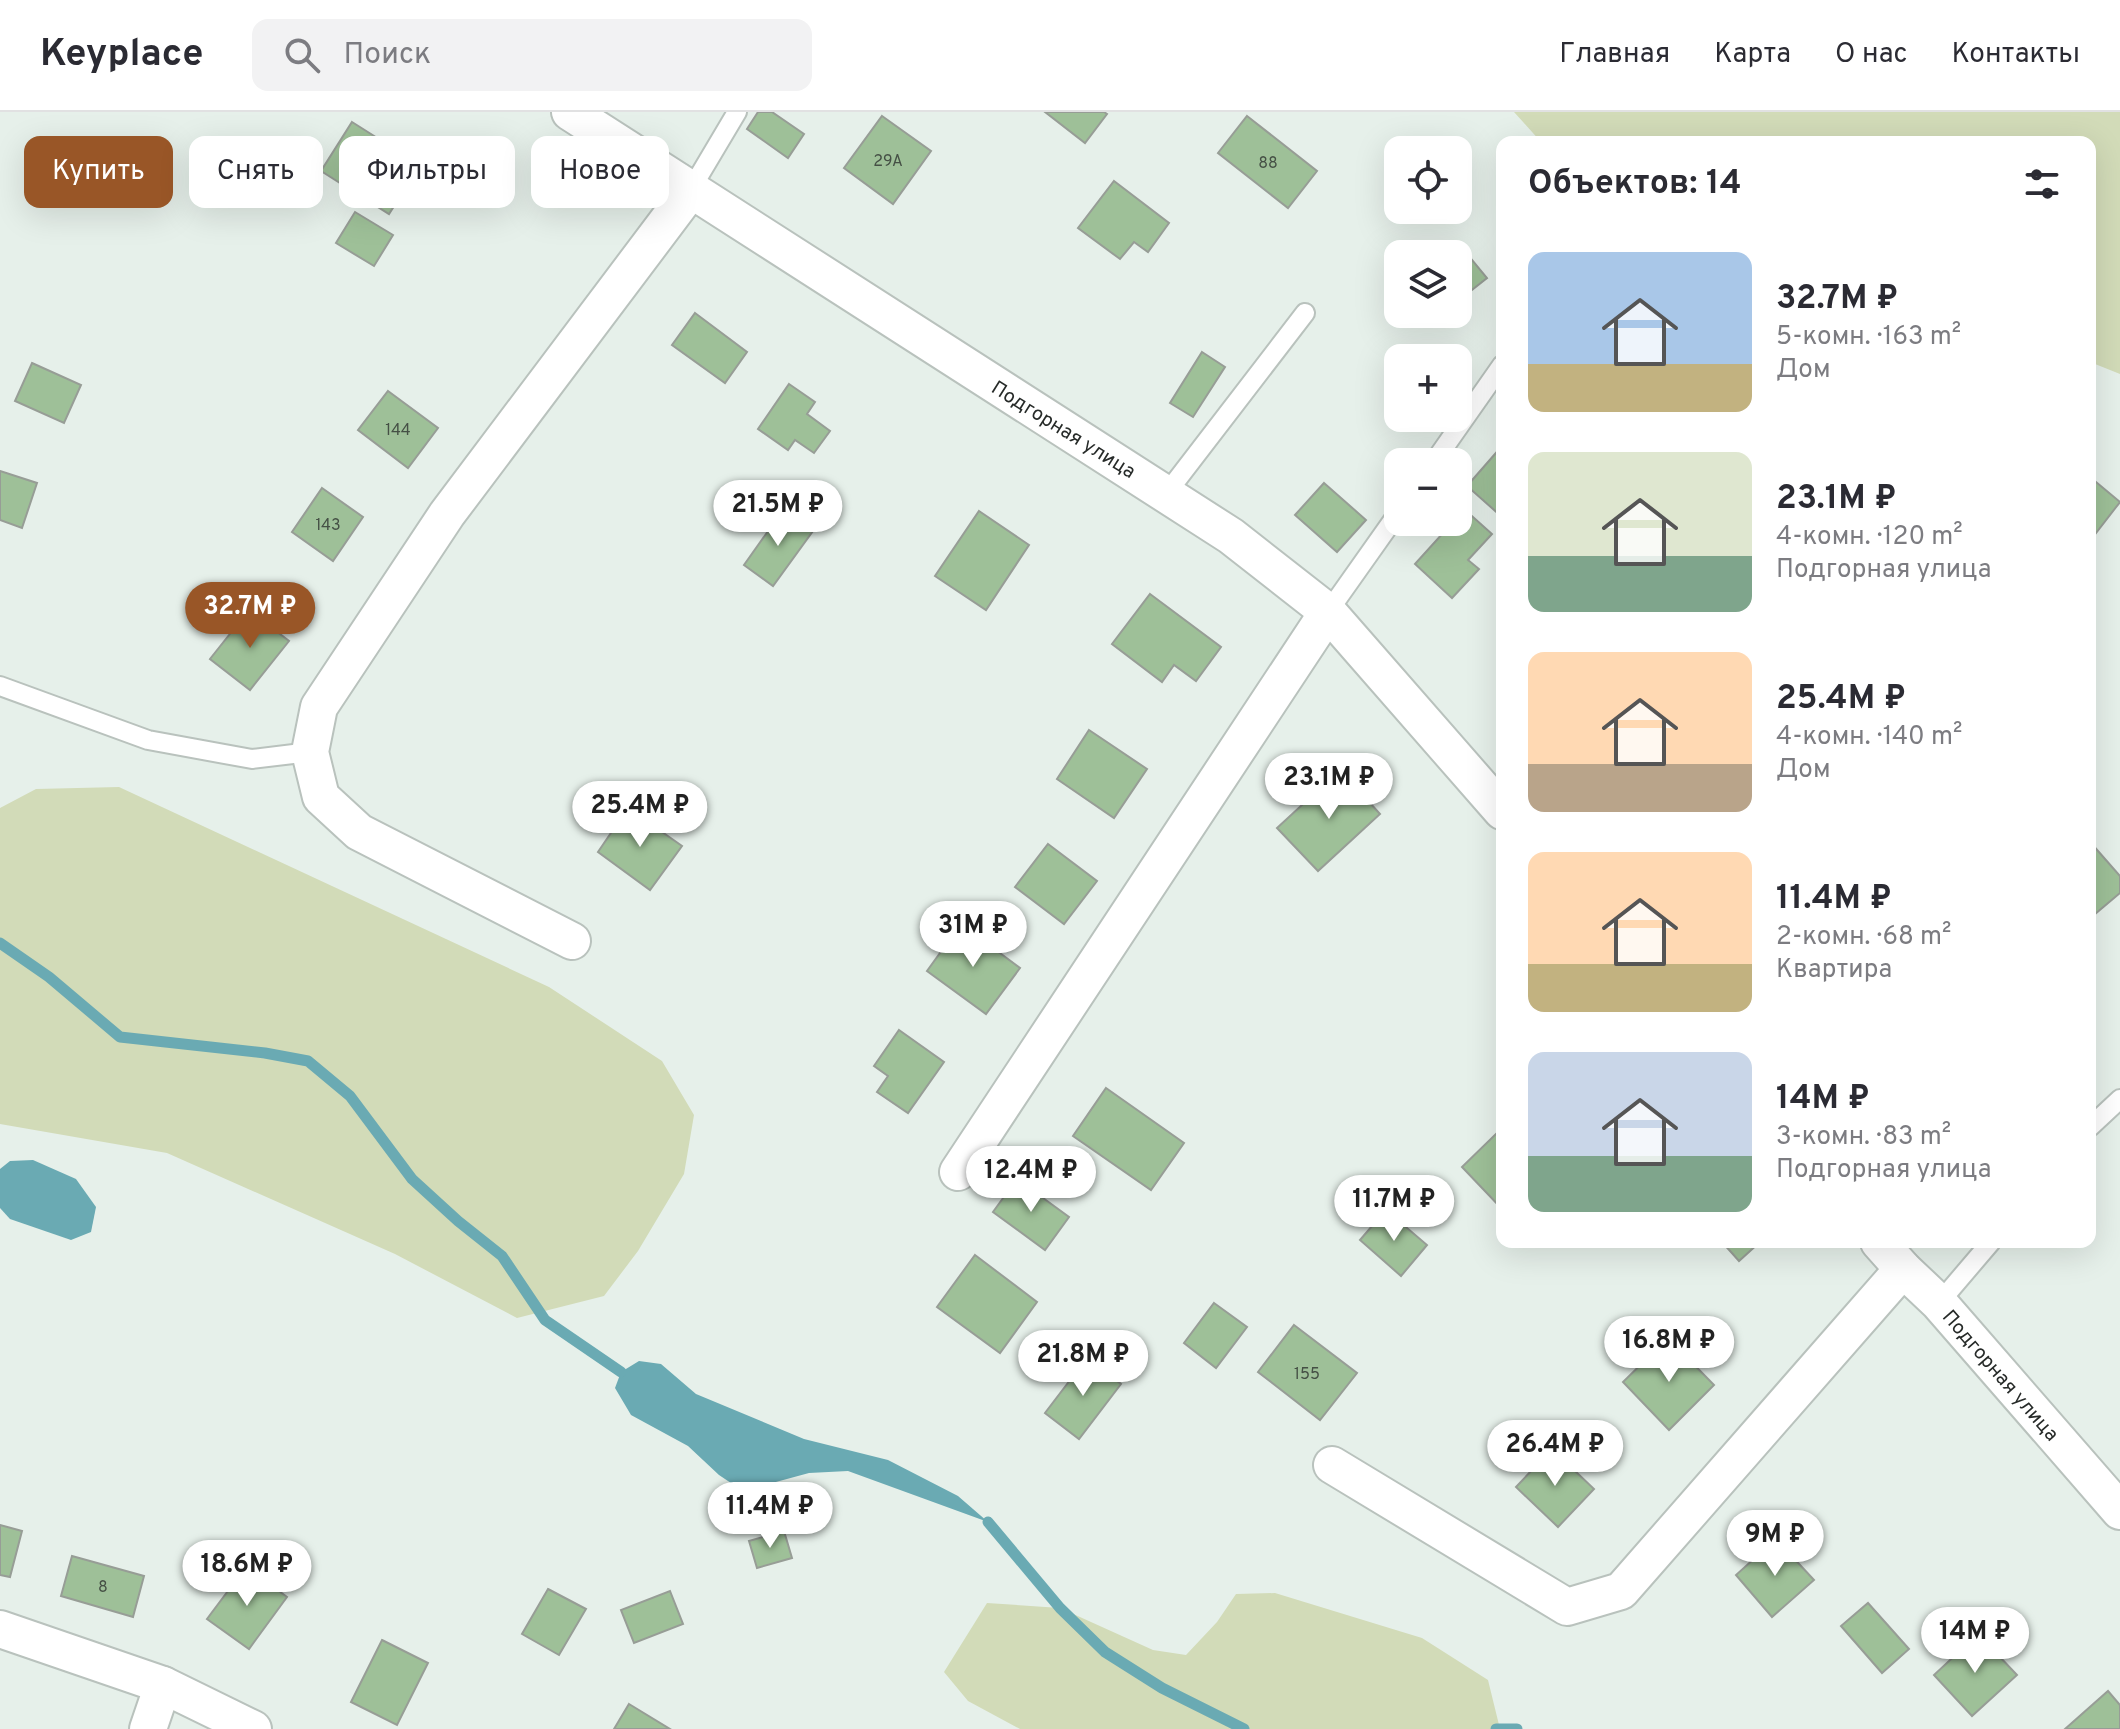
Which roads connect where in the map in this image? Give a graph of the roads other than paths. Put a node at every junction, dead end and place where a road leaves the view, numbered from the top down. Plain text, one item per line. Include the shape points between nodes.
1 (570, 112) edge
2 (737, 112) edge
3 (690, 191) junction
4 (1305, 313) dead end
5 (1496, 374) edge
6 (1444, 448) edge
7 (1166, 494) junction
8 (1384, 533) edge
9 (1328, 612) junction
10 (0, 686) edge
11 (310, 752) junction
12 (1496, 804) edge
13 (572, 941) dead end
14 (2120, 1099) edge
15 (2096, 1121) edge
16 (958, 1172) dead end
17 (1884, 1248) edge
18 (1986, 1248) edge
19 (1903, 1269) junction
20 (1939, 1303) junction
21 (1332, 1465) dead end
22 (2120, 1511) edge
23 (0, 1629) edge
24 (163, 1685) junction
25 (148, 1729) edge
26 (253, 1729) edge

1 - 3 street, Подгорная улица
2 - 3 lane
3 - 7 street, Подгорная улица
3 - 11 street via 447,514 319,707
4 - 7 lane
5 - 6 lane
7 - 9 street, Подгорная улица via 1231,536
8 - 9 lane
9 - 12 street, Подгорная улица
9 - 16 street
10 - 11 lane via 148,740 252,759
11 - 13 street via 321,797 359,832
14 - 15 lane
17 - 19 street, Подгорная улица
18 - 20 lane
19 - 20 street, Подгорная улица
19 - 21 street via 1621,1591 1567,1607
20 - 22 street, Подгорная улица
23 - 24 street
24 - 25 street
24 - 26 street

